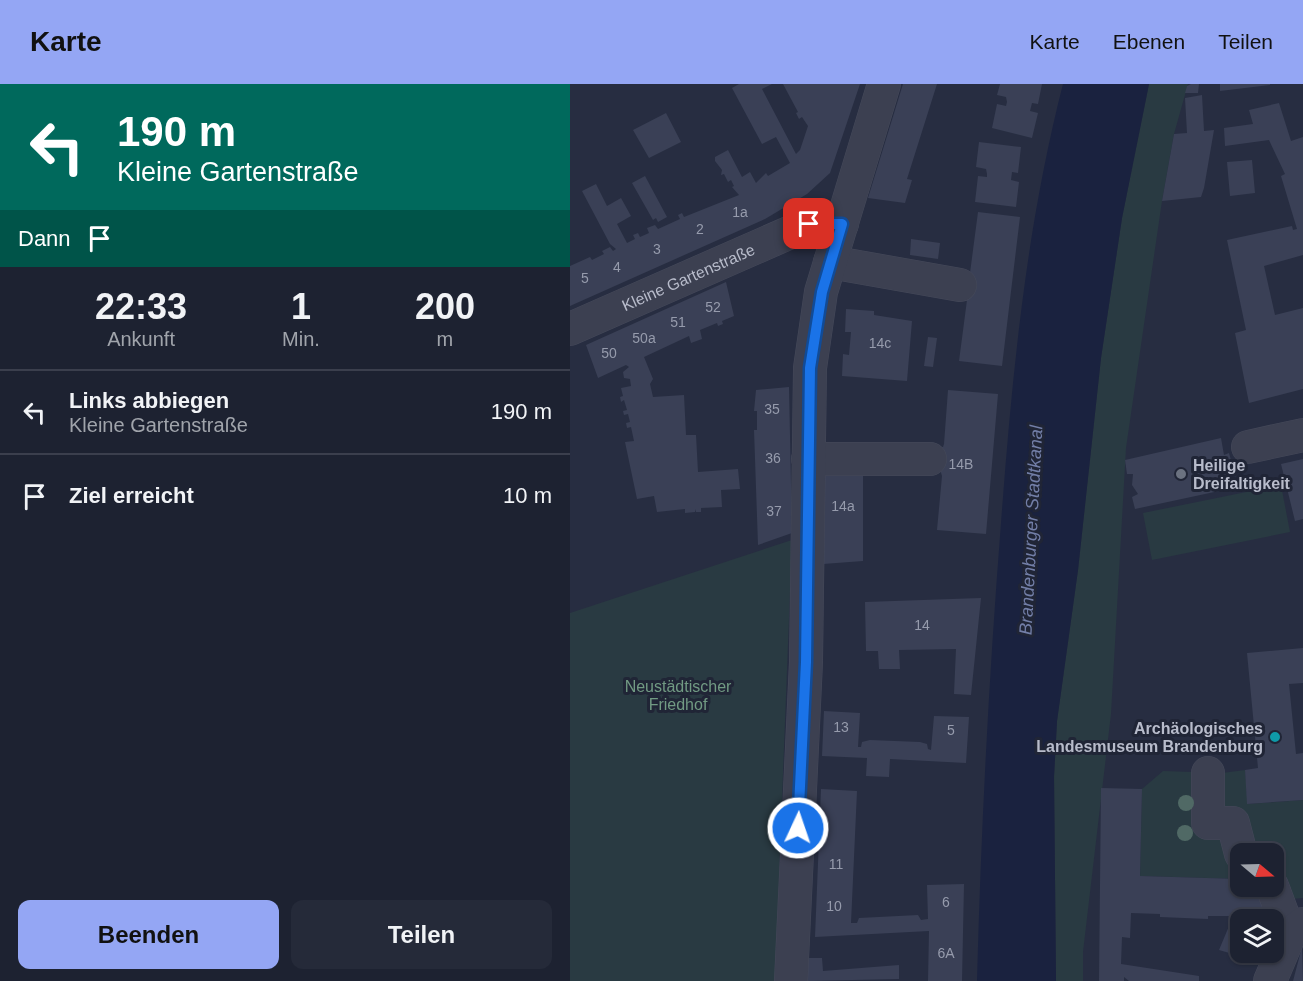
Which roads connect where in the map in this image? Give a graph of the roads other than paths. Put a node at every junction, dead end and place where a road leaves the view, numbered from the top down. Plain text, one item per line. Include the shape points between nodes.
1 (884, 84) edge
2 (842, 224) junction
3 (830, 262) junction
4 (960, 285) dead end
5 (570, 329) edge
6 (1303, 435) edge
7 (1248, 447) dead end
8 (930, 459) dead end
9 (808, 466) junction
10 (1208, 773) dead end
11 (1238, 843) edge
12 (1278, 897) edge
13 (1296, 929) edge
14 (791, 981) edge
15 (1270, 981) edge

1 - 2 street
2 - 3 street
2 - 5 street, Kleine Gartenstraße via 809,224
3 - 4 street
3 - 9 street via 815,325 810,368
6 - 7 street
8 - 9 street
9 - 14 street via 806,662
10 - 11 street via 1208,823 1233,823
12 - 13 street
13 - 15 street

